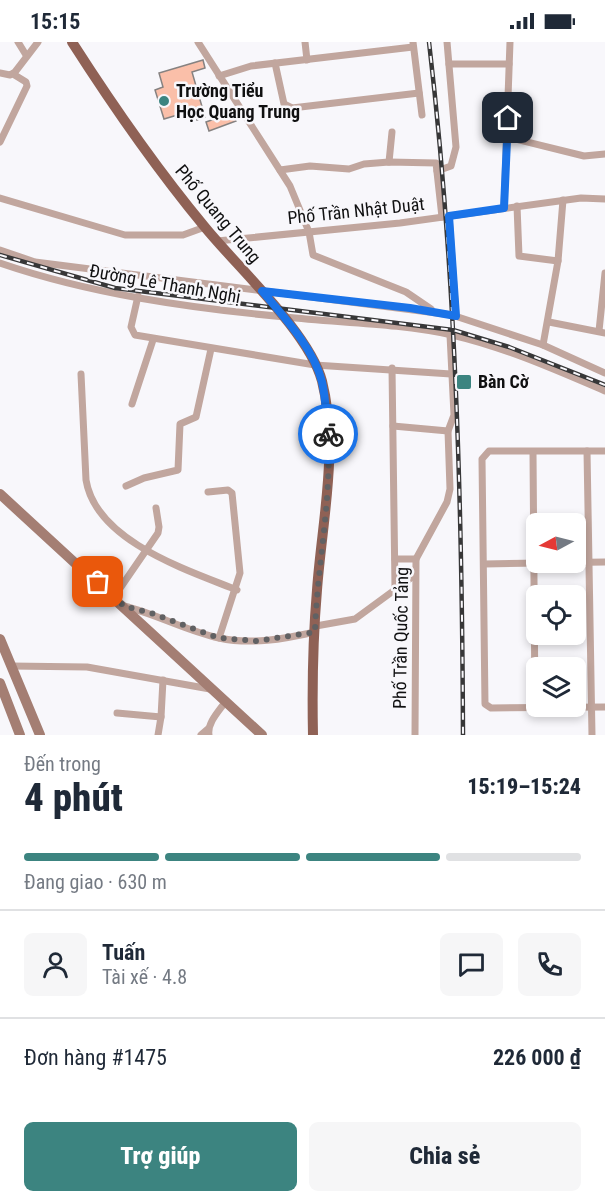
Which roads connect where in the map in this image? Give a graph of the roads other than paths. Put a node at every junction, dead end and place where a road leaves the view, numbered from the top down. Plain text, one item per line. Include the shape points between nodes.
1 (18, 42) edge
2 (38, 42) edge
3 (72, 42) edge
4 (198, 42) edge
5 (305, 42) edge
6 (382, 42) edge
7 (447, 42) edge
8 (510, 42) edge
9 (413, 44) edge
10 (383, 51) junction
11 (26, 55) junction
12 (307, 60) junction
13 (275, 63) junction
14 (449, 64) junction
15 (509, 64) junction
16 (0, 73) edge
17 (13, 74) junction
18 (219, 76) junction
19 (419, 93) junction
20 (422, 115) dead end
21 (392, 132) dead end
22 (507, 136) junction
23 (0, 142) edge
24 (605, 154) edge
25 (389, 162) junction
26 (280, 170) junction
27 (437, 171) junction
28 (0, 198) edge
29 (605, 199) edge
30 (563, 200) junction
31 (517, 206) junction
32 (504, 208) junction
33 (446, 216) junction
34 (205, 227) junction
35 (309, 232) junction
36 (217, 241) junction
37 (0, 250) edge
38 (558, 261) junction
39 (0, 263) edge
40 (605, 273) edge
41 (262, 291) junction
42 (138, 296) junction
43 (604, 296) edge
44 (434, 311) junction
45 (456, 316) junction
46 (284, 317) junction
47 (549, 322) junction
48 (602, 332) edge
49 (450, 335) junction
50 (153, 340) junction
51 (543, 345) junction
52 (211, 349) junction
53 (315, 365) junction
54 (392, 368) junction
55 (605, 373) edge
56 (81, 374) dead end
57 (451, 374) junction
58 (605, 391) edge
59 (132, 404) dead end
60 (393, 426) junction
61 (448, 431) junction
62 (587, 451) junction
63 (605, 451) edge
64 (532, 452) junction
65 (126, 486) dead end
66 (208, 492) dead end
67 (0, 494) edge
68 (156, 508) dead end
69 (533, 513) edge
70 (146, 552) junction
71 (395, 559) junction
72 (416, 559) junction
73 (586, 562) edge
74 (589, 562) junction
75 (605, 562) edge
76 (526, 563) edge
77 (484, 564) junction
78 (534, 573) edge
79 (415, 575) junction
80 (395, 588) junction
81 (237, 590) junction
82 (114, 597) junction
83 (124, 606) junction
84 (315, 629) junction
85 (219, 638) junction
86 (0, 639) edge
87 (535, 657) edge
88 (10, 666) junction
89 (163, 680) junction
90 (0, 683) edge
91 (214, 689) junction
92 (226, 701) junction
93 (605, 707) edge
94 (526, 708) edge
95 (586, 708) edge
96 (591, 708) junction
97 (117, 713) dead end
98 (161, 717) junction
99 (209, 732) edge
100 (20, 735) edge
101 (40, 735) edge
102 (158, 735) edge
103 (201, 735) edge
104 (262, 735) edge
105 (313, 735) edge
106 (415, 735) edge
107 (592, 735) edge

1 - 11 street
2 - 11 street
3 - 34 main road, Phố Quang Trung via 160,170
4 - 18 street
5 - 12 street
6 - 10 street
7 - 14 street
8 - 15 street
9 - 10 street
9 - 19 street
10 - 12 street
11 - 17 street
12 - 13 street
13 - 18 street
13 - 19 street via 279,93 284,104 292,108
14 - 15 street
14 - 27 street via 456,155 451,166
15 - 22 street
16 - 17 street
17 - 23 street via 27,86
18 - 26 street
19 - 20 street
21 - 25 street
22 - 24 street via 584,156
22 - 32 street
25 - 26 street via 349,169 310,166
25 - 27 street via 436,163
26 - 35 street
27 - 33 street
28 - 34 street via 125,235 183,235
29 - 30 street, Phố Trần Nhật Duật
30 - 31 street, Phố Trần Nhật Duật
30 - 38 street
31 - 32 street, Phố Trần Nhật Duật
31 - 38 street via 519,256
32 - 33 street, Phố Trần Nhật Duật
33 - 35 street, Phố Trần Nhật Duật
33 - 45 street
34 - 36 main road, Phố Quang Trung
35 - 36 street, Phố Trần Nhật Duật
35 - 44 street via 315,257 406,292
36 - 41 main road, Phố Quang Trung
37 - 41 street via 35,262
38 - 47 street
39 - 42 street, Đường Lê Thanh Nghị
40 - 43 street
41 - 44 street
41 - 46 main road, Phố Quang Trung
42 - 46 street, Đường Lê Thanh Nghị
42 - 50 street via 131,330
43 - 48 street
44 - 45 street
45 - 51 street
46 - 49 street, Đường Lê Thanh Nghị
46 - 53 main road, Phố Quang Trung
47 - 48 street
47 - 51 street
49 - 57 street, Phố Trần Quốc Tảng
49 - 58 street, Đường Lê Thanh Nghị via 490,346
50 - 52 street
50 - 59 street
51 - 55 street
52 - 53 street
52 - 65 street via 196,417 180,424 178,470
53 - 54 street
53 - 84 main road, Phố Quang Trung via 326,406 328,486
54 - 57 street
54 - 60 street
56 - 70 street via 88,491 104,516
57 - 61 street, Phố Trần Quốc Tảng via 454,416
60 - 61 street
60 - 71 street
61 - 72 street, Phố Trần Quốc Tảng via 449,495
62 - 63 street
62 - 64 street
62 - 74 street
64 - 69 street
64 - 77 street via 489,451 483,455
66 - 81 street via 228,490 232,494 240,565
67 - 82 street
68 - 70 street via 159,527
70 - 81 street
70 - 82 street
71 - 72 street
71 - 80 street
72 - 79 street, Phố Trần Quốc Tảng
73 - 74 street
74 - 75 street
74 - 96 street
76 - 77 street
77 - 94 street via 485,704 491,708
78 - 87 street
79 - 80 street
79 - 106 street, Phố Trần Quốc Tảng
80 - 84 street via 355,619
81 - 85 street
82 - 83 street
83 - 85 street
83 - 91 street
84 - 85 street via 257,641
84 - 105 main road, Phố Quang Trung
86 - 88 street
88 - 89 street via 87,667
88 - 101 street
89 - 91 street
89 - 98 street
90 - 100 street
91 - 92 street
92 - 99 street
92 - 104 street
93 - 96 street
95 - 96 street
96 - 107 street
97 - 98 street
98 - 102 street
99 - 103 street

